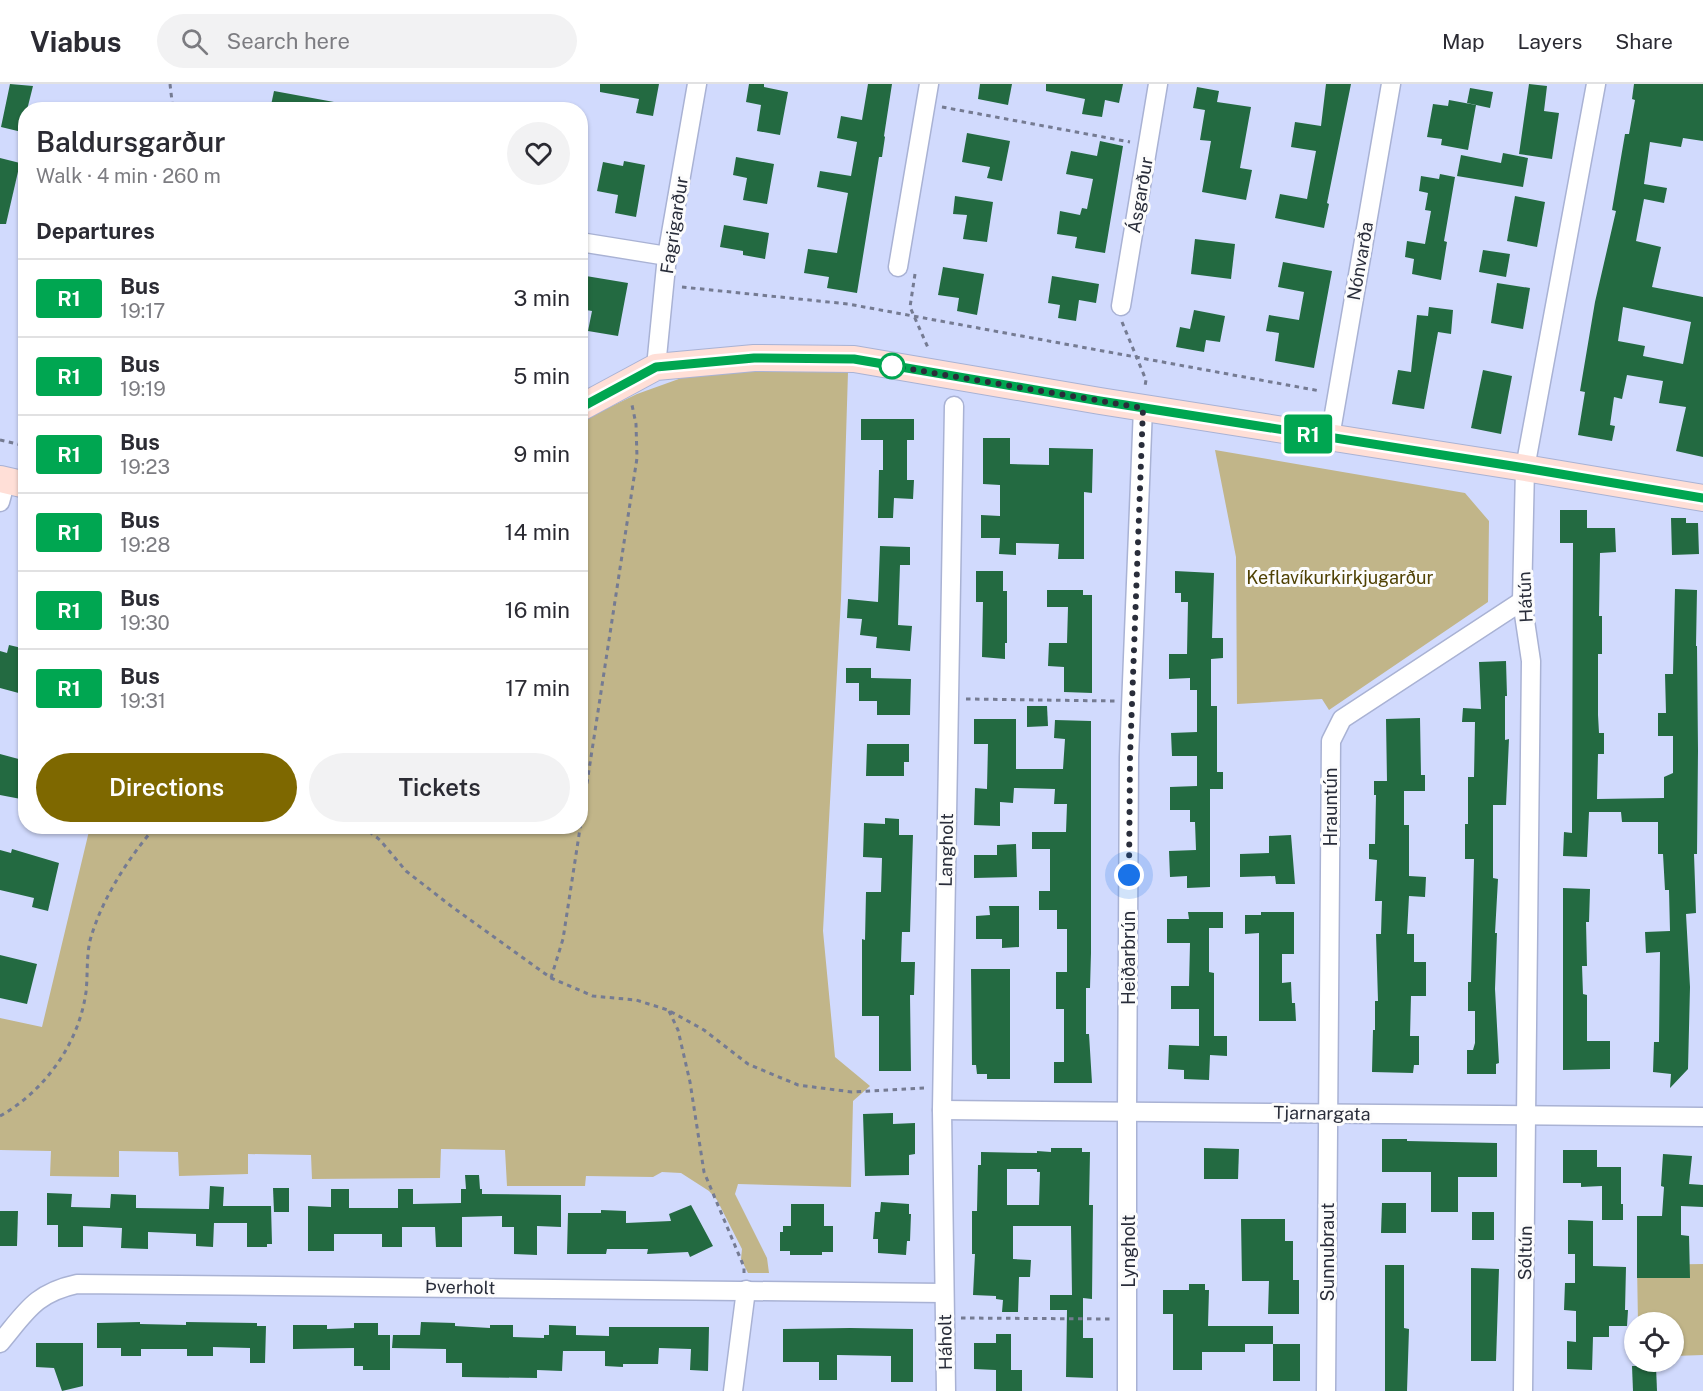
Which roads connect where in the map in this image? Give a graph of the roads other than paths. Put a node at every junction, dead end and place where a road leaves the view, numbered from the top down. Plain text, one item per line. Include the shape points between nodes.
1 (697, 84) edge
2 (929, 84) edge
3 (1158, 84) edge
4 (1391, 84) edge
5 (1596, 84) edge
6 (588, 243) edge
7 (667, 256) junction
8 (898, 267) road end
9 (1121, 306) road end
10 (656, 367) junction
11 (588, 404) edge
12 (954, 406) dead end
13 (1143, 408) junction
14 (1330, 437) junction
15 (1525, 468) junction
16 (1703, 498) edge
17 (1522, 601) junction
18 (942, 1110) junction
19 (1127, 1112) junction
20 (1328, 1113) junction
21 (1527, 1115) junction
22 (1703, 1117) edge
23 (746, 1290) junction
24 (944, 1293) junction
25 (0, 1343) edge
26 (733, 1391) edge
27 (946, 1391) edge
28 (1127, 1391) edge
29 (1326, 1391) edge
30 (1523, 1391) edge

1 - 7 street, Fagrigarður
2 - 8 street
3 - 9 street, Ásgarður
4 - 14 street, Nónvarða
5 - 15 street, Hátún
6 - 7 street
7 - 10 street, Fagrigarður
10 - 11 street
10 - 13 street via 754,358 854,359
12 - 18 street, Langholt
13 - 14 street
13 - 19 street, Heiðarbrún via 1132,702
14 - 15 street
15 - 16 street
15 - 17 street, Hátún
17 - 20 street, Hrauntún via 1342,719 1330,741
17 - 21 street, Hátún via 1531,662
18 - 19 street, Tjarnargata
18 - 24 street, Langholt
19 - 20 street, Tjarnargata
19 - 28 street, Lyngholt
20 - 21 street, Tjarnargata
20 - 29 street, Sunnubraut
21 - 22 street, Tjarnargata
21 - 30 street, Sóltún
23 - 24 street, Þverholt
23 - 25 street, Þverholt via 78,1284 42,1296
23 - 26 street
24 - 27 street, Háholt

